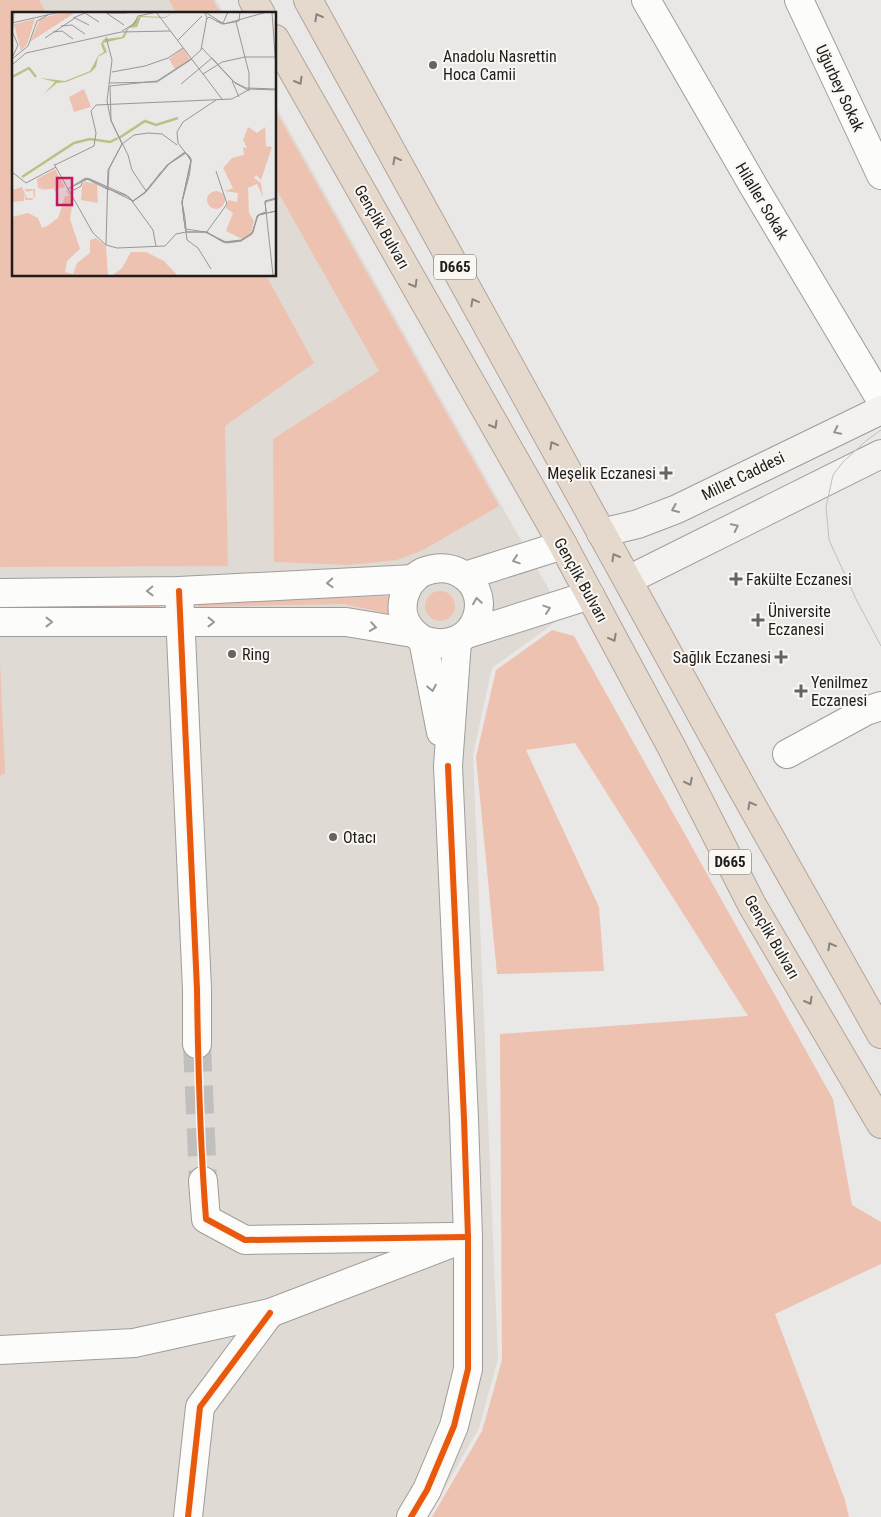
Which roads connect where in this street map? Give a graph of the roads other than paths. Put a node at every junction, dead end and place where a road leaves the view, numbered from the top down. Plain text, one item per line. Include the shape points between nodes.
1 (253, 0) edge
2 (308, 0) edge
3 (646, 0) edge
4 (799, 0) edge
5 (260, 12) edge
6 (276, 41) edge
7 (881, 175) edge
8 (881, 400) edge
9 (881, 410) edge
10 (881, 454) edge
11 (601, 533) junction
12 (563, 545) junction
13 (465, 576) junction
14 (414, 579) junction
15 (628, 580) junction
16 (179, 591) junction
17 (0, 593) edge
18 (590, 595) junction
19 (0, 622) edge
20 (180, 622) junction
21 (418, 637) junction
22 (462, 638) junction
23 (881, 706) edge
24 (787, 754) dead end
25 (448, 766) junction
26 (881, 1034) edge
27 (197, 1044) tunnel mouth
28 (881, 1124) edge
29 (203, 1181) tunnel mouth
30 (468, 1237) junction
31 (270, 1313) junction
32 (0, 1350) edge
33 (188, 1517) edge
34 (411, 1517) edge

1 - 5 highway
11 -> 2 highway, D665
3 - 8 street, Hilaller Sokak
4 - 7 street, Uğurbey Sokak
6 -> 12 highway, Gençlik Bulvarı / D665
9 -> 11 main road, Millet Caddesi via 677,508 638,524
15 -> 10 main road
11 - 12 highway
15 -> 11 highway
12 -> 13 street
12 - 18 highway, Gençlik Bulvarı / D665
13 - 14 street via 439,568 421,573
22 -> 13 street via 475,624 479,612 474,586
14 -> 16 street
14 - 21 street via 406,588 402,612 406,624
15 - 18 highway
26 -> 15 highway, D665
16 -> 17 street
16 - 20 street
22 -> 18 street
18 -> 28 highway, Gençlik Bulvarı / D665 via 752,905
19 -> 20 street
20 -> 21 street via 346,622
20 - 27 street
21 - 22 street via 434,644 446,644
21 -> 25 street
22 - 25 street
23 - 24 street
25 - 30 street
29 - 30 street via 206,1219 245,1240
30 - 31 street
30 - 34 street via 468,1369 454,1426 427,1490
31 - 32 street via 134,1343
31 - 33 street via 200,1407

